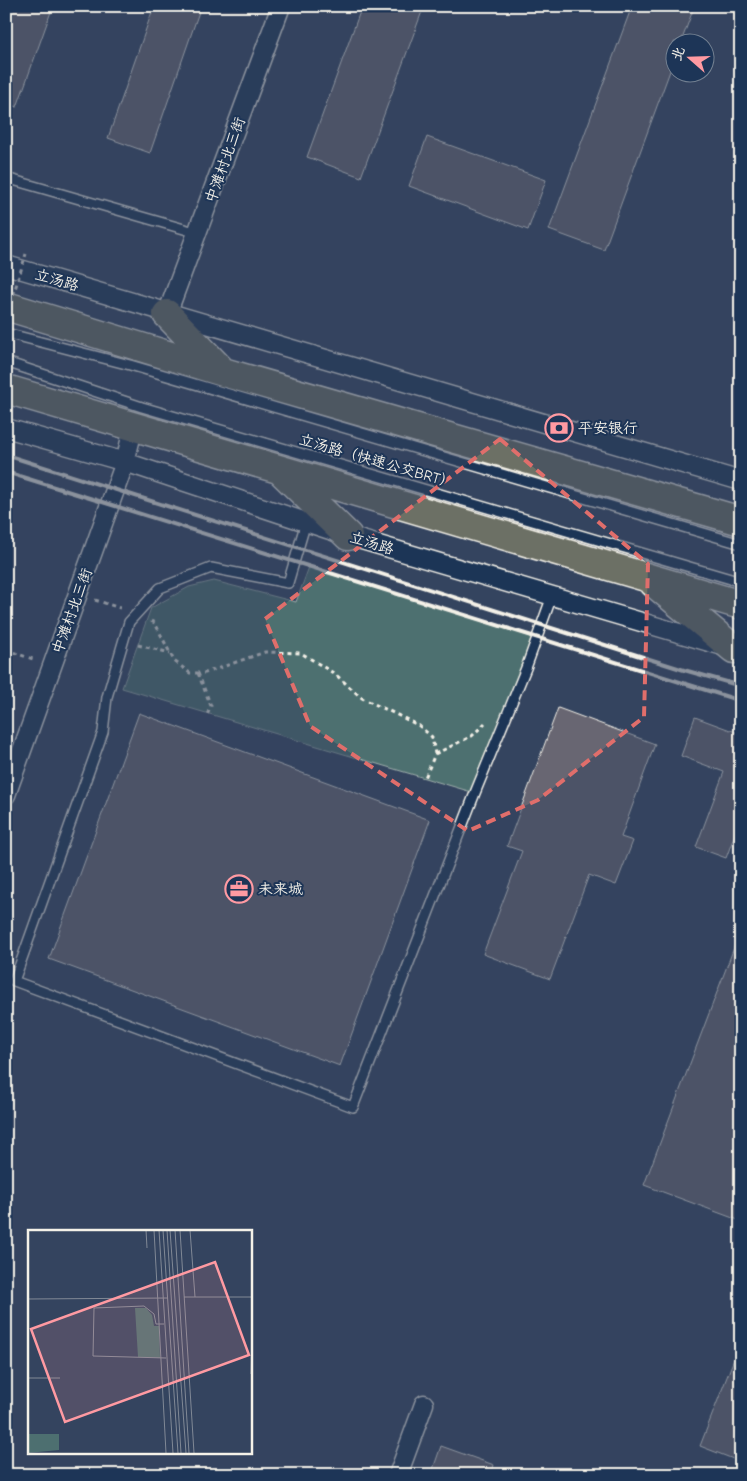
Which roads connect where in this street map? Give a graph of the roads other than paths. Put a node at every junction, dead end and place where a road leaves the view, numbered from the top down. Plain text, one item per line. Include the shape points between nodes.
1 (281, 6) edge
2 (6, 178) edge
3 (198, 233) junction
4 (6, 265) edge
5 (6, 306) edge
6 (167, 314) junction
7 (6, 333) edge
8 (6, 362) edge
9 (223, 372) junction
10 (6, 389) edge
11 (134, 425) junction
12 (6, 428) edge
13 (126, 462) junction
14 (278, 468) junction
15 (741, 481) edge
16 (741, 521) edge
17 (306, 522) junction
18 (348, 536) junction
19 (741, 544) edge
20 (645, 575) junction
21 (741, 582) edge
22 (552, 596) junction
23 (741, 604) edge
24 (737, 650) edge
25 (6, 795) edge
26 (424, 1404) dead end
27 (398, 1475) edge

1 - 3 street, 中滩村北三街
2 - 3 lane
3 - 6 street, 中滩村北三街
4 - 6 street, 立汤路
5 - 9 main road
6 - 9 main road
6 - 15 street, 立汤路
7 - 19 lane, 立汤路（快速公交BRT） via 130,365
8 - 21 lane, 立汤路（快速公交BRT） via 142,407
9 - 16 main road
10 - 11 main road
11 - 13 street, 中滩村北三街
11 - 14 main road
12 - 13 street, 立汤路
13 - 17 street, 立汤路
13 - 25 street, 中滩村北三街
14 - 18 main road
14 - 20 main road
17 - 18 street, 立汤路
17 - 22 lane via 288,583 211,568 160,588 129,622 107,697 103,732 14,981 353,1107
18 - 22 street, 立汤路
20 - 23 main road
20 - 24 main road
22 - 24 street, 立汤路
26 - 27 street

